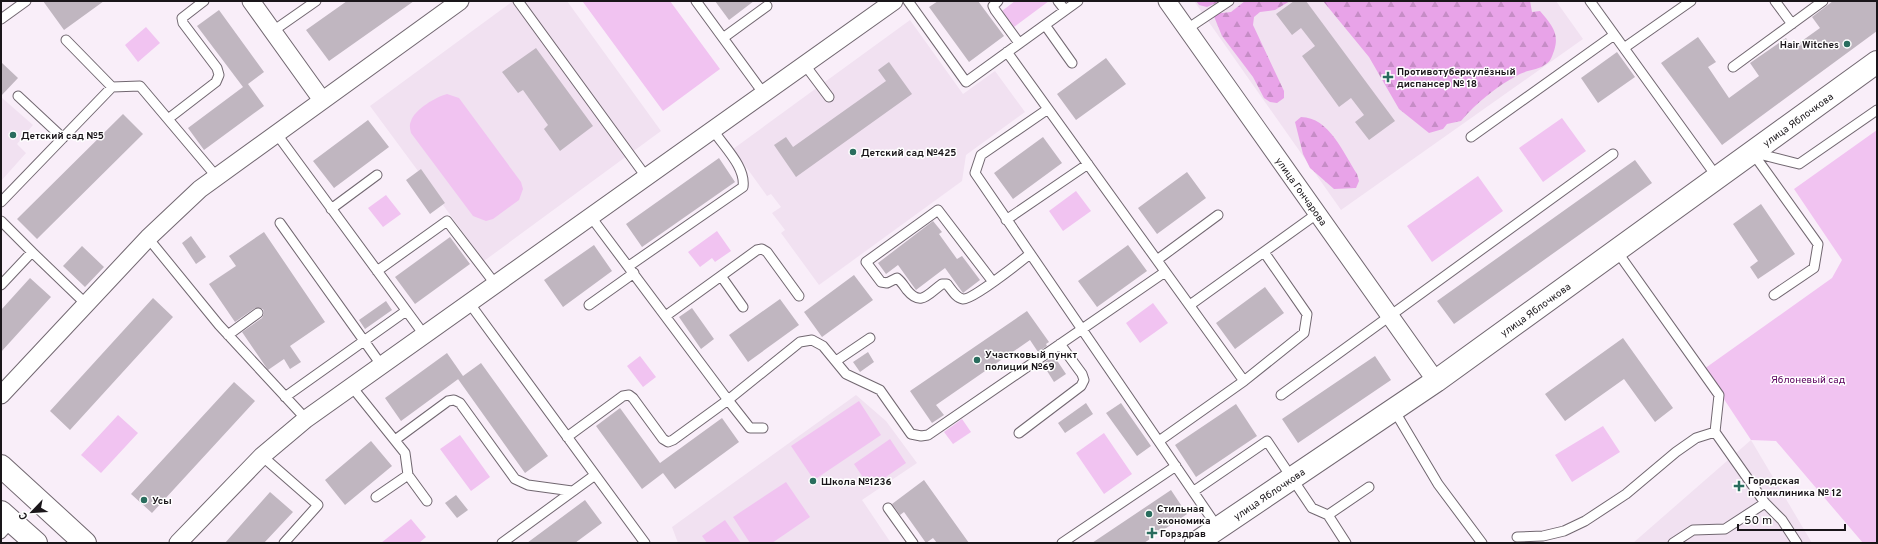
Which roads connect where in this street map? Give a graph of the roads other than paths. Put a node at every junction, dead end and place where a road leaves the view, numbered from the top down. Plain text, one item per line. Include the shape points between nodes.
1 (26, 1) edge
2 (204, 1) edge
3 (251, 1) edge
4 (316, 1) edge
5 (518, 1) edge
6 (696, 1) edge
7 (894, 1) edge
8 (908, 1) edge
9 (998, 1) edge
10 (1058, 1) edge
11 (1078, 1) edge
12 (1167, 1) edge
13 (1229, 1) edge
14 (1590, 1) edge
15 (1691, 1) edge
16 (1775, 1) edge
17 (1823, 1) edge
18 (450, 4) edge
19 (767, 6) dead end
20 (1064, 10) junction
21 (1, 19) edge
22 (1045, 24) junction
23 (1792, 24) junction
24 (1187, 29) junction
25 (273, 31) junction
26 (1614, 34) junction
27 (724, 38) junction
28 (66, 40) dead end
29 (1019, 43) junction
30 (1624, 48) junction
31 (1007, 52) junction
32 (1072, 63) dead end
33 (805, 65) junction
34 (1874, 65) edge
35 (1733, 67) dead end
36 (112, 88) junction
37 (764, 94) junction
38 (18, 96) dead end
39 (829, 98) dead end
40 (322, 100) junction
41 (1048, 108) junction
42 (1877, 110) edge
43 (168, 119) junction
44 (713, 130) junction
45 (276, 133) junction
46 (1471, 137) dead end
47 (63, 138) junction
48 (1752, 152) junction
49 (1613, 154) dead end
50 (1088, 164) junction
51 (377, 175) dead end
52 (216, 176) junction
53 (1717, 177) junction
54 (646, 178) junction
55 (1, 202) edge
56 (331, 209) junction
57 (1318, 213) junction
58 (1218, 215) dead end
59 (592, 217) junction
60 (1006, 220) junction
61 (1, 221) edge
62 (280, 223) dead end
63 (148, 238) junction
64 (1616, 250) junction
65 (32, 252) junction
66 (1264, 252) junction
67 (1030, 254) junction
68 (1157, 260) junction
69 (631, 269) junction
70 (377, 271) junction
71 (1165, 272) junction
72 (721, 276) junction
73 (993, 282) junction
74 (1, 285) edge
75 (496, 285) junction
76 (1774, 295) dead end
77 (799, 296) dead end
78 (86, 304) junction
79 (470, 304) junction
80 (1190, 305) junction
81 (589, 306) dead end
82 (743, 307) dead end
83 (406, 311) junction
84 (258, 313) dead end
85 (667, 315) junction
86 (1391, 316) junction
87 (1082, 329) junction
88 (228, 335) junction
89 (424, 336) junction
90 (870, 338) dead end
91 (364, 341) junction
92 (1060, 344) junction
93 (836, 361) junction
94 (382, 366) junction
95 (1244, 381) junction
96 (1436, 381) junction
97 (352, 387) junction
98 (1, 395) edge
99 (1281, 395) dead end
100 (285, 397) junction
101 (728, 400) junction
102 (1394, 410) junction
103 (306, 419) junction
104 (763, 428) dead end
105 (1715, 432) junction
106 (1019, 433) dead end
107 (567, 437) junction
108 (394, 440) junction
109 (1159, 442) junction
110 (262, 456) junction
111 (1, 466) edge
112 (1176, 466) junction
113 (408, 475) junction
114 (594, 475) junction
115 (1292, 478) junction
116 (1369, 487) dead end
117 (572, 492) junction
118 (1194, 492) junction
119 (376, 497) dead end
120 (426, 501) dead end
121 (1765, 502) junction
122 (888, 508) dead end
123 (1328, 515) junction
124 (4, 523) edge
125 (1218, 528) junction
126 (1517, 537) dead end
127 (36, 543) edge
128 (85, 543) edge
129 (178, 543) edge
130 (284, 543) edge
131 (502, 543) edge
132 (645, 543) edge
133 (914, 543) edge
134 (1062, 543) edge
135 (1196, 543) edge
136 (1346, 543) edge
137 (1482, 543) edge
138 (1673, 543) edge
139 (1797, 543) edge

1 - 21 lane
2 - 43 lane via 182,18 217,68 219,75 216,82
3 - 25 street
4 - 25 lane
5 - 54 lane
6 - 27 lane
7 - 33 street
8 - 31 lane via 966,82
9 - 29 lane via 993,6 995,10
10 - 20 lane
11 - 20 lane
12 - 24 street, улица Гончарова
13 - 24 lane
14 - 26 lane
15 - 30 lane
16 - 23 lane
17 - 23 lane
18 - 40 street
19 - 27 lane
20 - 22 lane
22 - 29 lane
22 - 32 lane
23 - 35 lane
24 - 57 street, улица Гончарова
25 - 40 street
26 - 30 lane
26 - 46 lane
27 - 37 lane
28 - 36 lane
29 - 31 lane
30 - 53 lane
31 - 41 lane
33 - 37 street
33 - 39 lane
34 - 48 street, улица Яблочкова
36 - 43 lane via 140,86
36 - 47 lane
37 - 44 street
38 - 47 lane
40 - 45 street
41 - 50 lane
41 - 60 lane via 981,155 975,173
42 - 48 lane via 1799,164
43 - 52 lane
44 - 54 street
44 - 69 lane via 740,168 744,179 743,187
45 - 52 street
45 - 56 lane
47 - 55 lane
48 - 53 street, улица Яблочкова
48 - 76 lane via 1818,244 1814,268
49 - 86 lane
50 - 60 lane
50 - 68 lane
51 - 56 lane
52 - 63 street
53 - 64 street, улица Яблочкова
54 - 59 street
56 - 70 lane
57 - 66 lane
57 - 86 street, улица Гончарова
58 - 68 lane
59 - 69 lane
59 - 75 street
60 - 67 lane
61 - 65 lane
62 - 91 lane
63 - 78 street
63 - 88 lane
64 - 96 street, улица Яблочкова
64 - 105 lane via 1719,395
65 - 74 lane
65 - 78 lane
66 - 80 lane
66 - 95 lane via 1307,314 1304,333
67 - 73 lane
67 - 87 lane
68 - 71 lane
69 - 81 lane
69 - 85 lane
70 - 75 lane via 447,221
70 - 83 lane
71 - 80 lane
71 - 87 lane
72 - 77 lane via 762,249 767,252
72 - 82 lane
72 - 85 lane
73 - 73 lane via 970,298 957,297 948,284 942,284 917,300 897,278 887,283 881,282 866,262 938,210
75 - 79 street
78 - 98 street
79 - 89 street
79 - 107 lane
80 - 95 lane
83 - 89 lane
83 - 91 lane
84 - 88 lane
85 - 101 lane
86 - 96 street, улица Гончарова
86 - 99 lane
87 - 92 lane
87 - 109 lane
88 - 100 lane
89 - 94 street
90 - 93 lane
91 - 94 lane
91 - 100 lane
92 - 93 lane via 928,435 921,436 911,434 880,390 846,374
92 - 106 lane via 1084,380 1081,386
93 - 101 lane via 823,346 812,340 800,342
94 - 97 street
95 - 109 lane
96 - 102 street, улица Яблочкова
97 - 103 street
97 - 108 lane
100 - 103 lane
101 - 104 lane via 750,428
101 - 107 lane via 668,442 629,395 623,396
102 - 115 street, улица Яблочкова
102 - 137 lane via 1438,484
103 - 110 street
105 - 121 lane
105 - 126 lane via 1696,438 1626,494 1585,521 1564,531 1543,536
107 - 114 lane
108 - 113 lane via 405,453
108 - 117 lane via 448,401 454,400 460,403 516,479 528,485
109 - 112 lane
110 - 129 street
110 - 130 lane via 318,505
111 - 128 street
112 - 118 lane
112 - 134 lane
113 - 119 lane
113 - 120 lane
114 - 117 lane
114 - 132 lane
115 - 118 lane via 1267,441
115 - 123 lane via 1312,508
115 - 125 street, улица Яблочкова
116 - 123 lane
117 - 131 lane
118 - 125 lane
121 - 138 lane via 1725,529 1693,530
121 - 139 lane via 1782,520
122 - 133 lane
123 - 136 lane
124 - 127 street
125 - 135 street, улица Яблочкова

